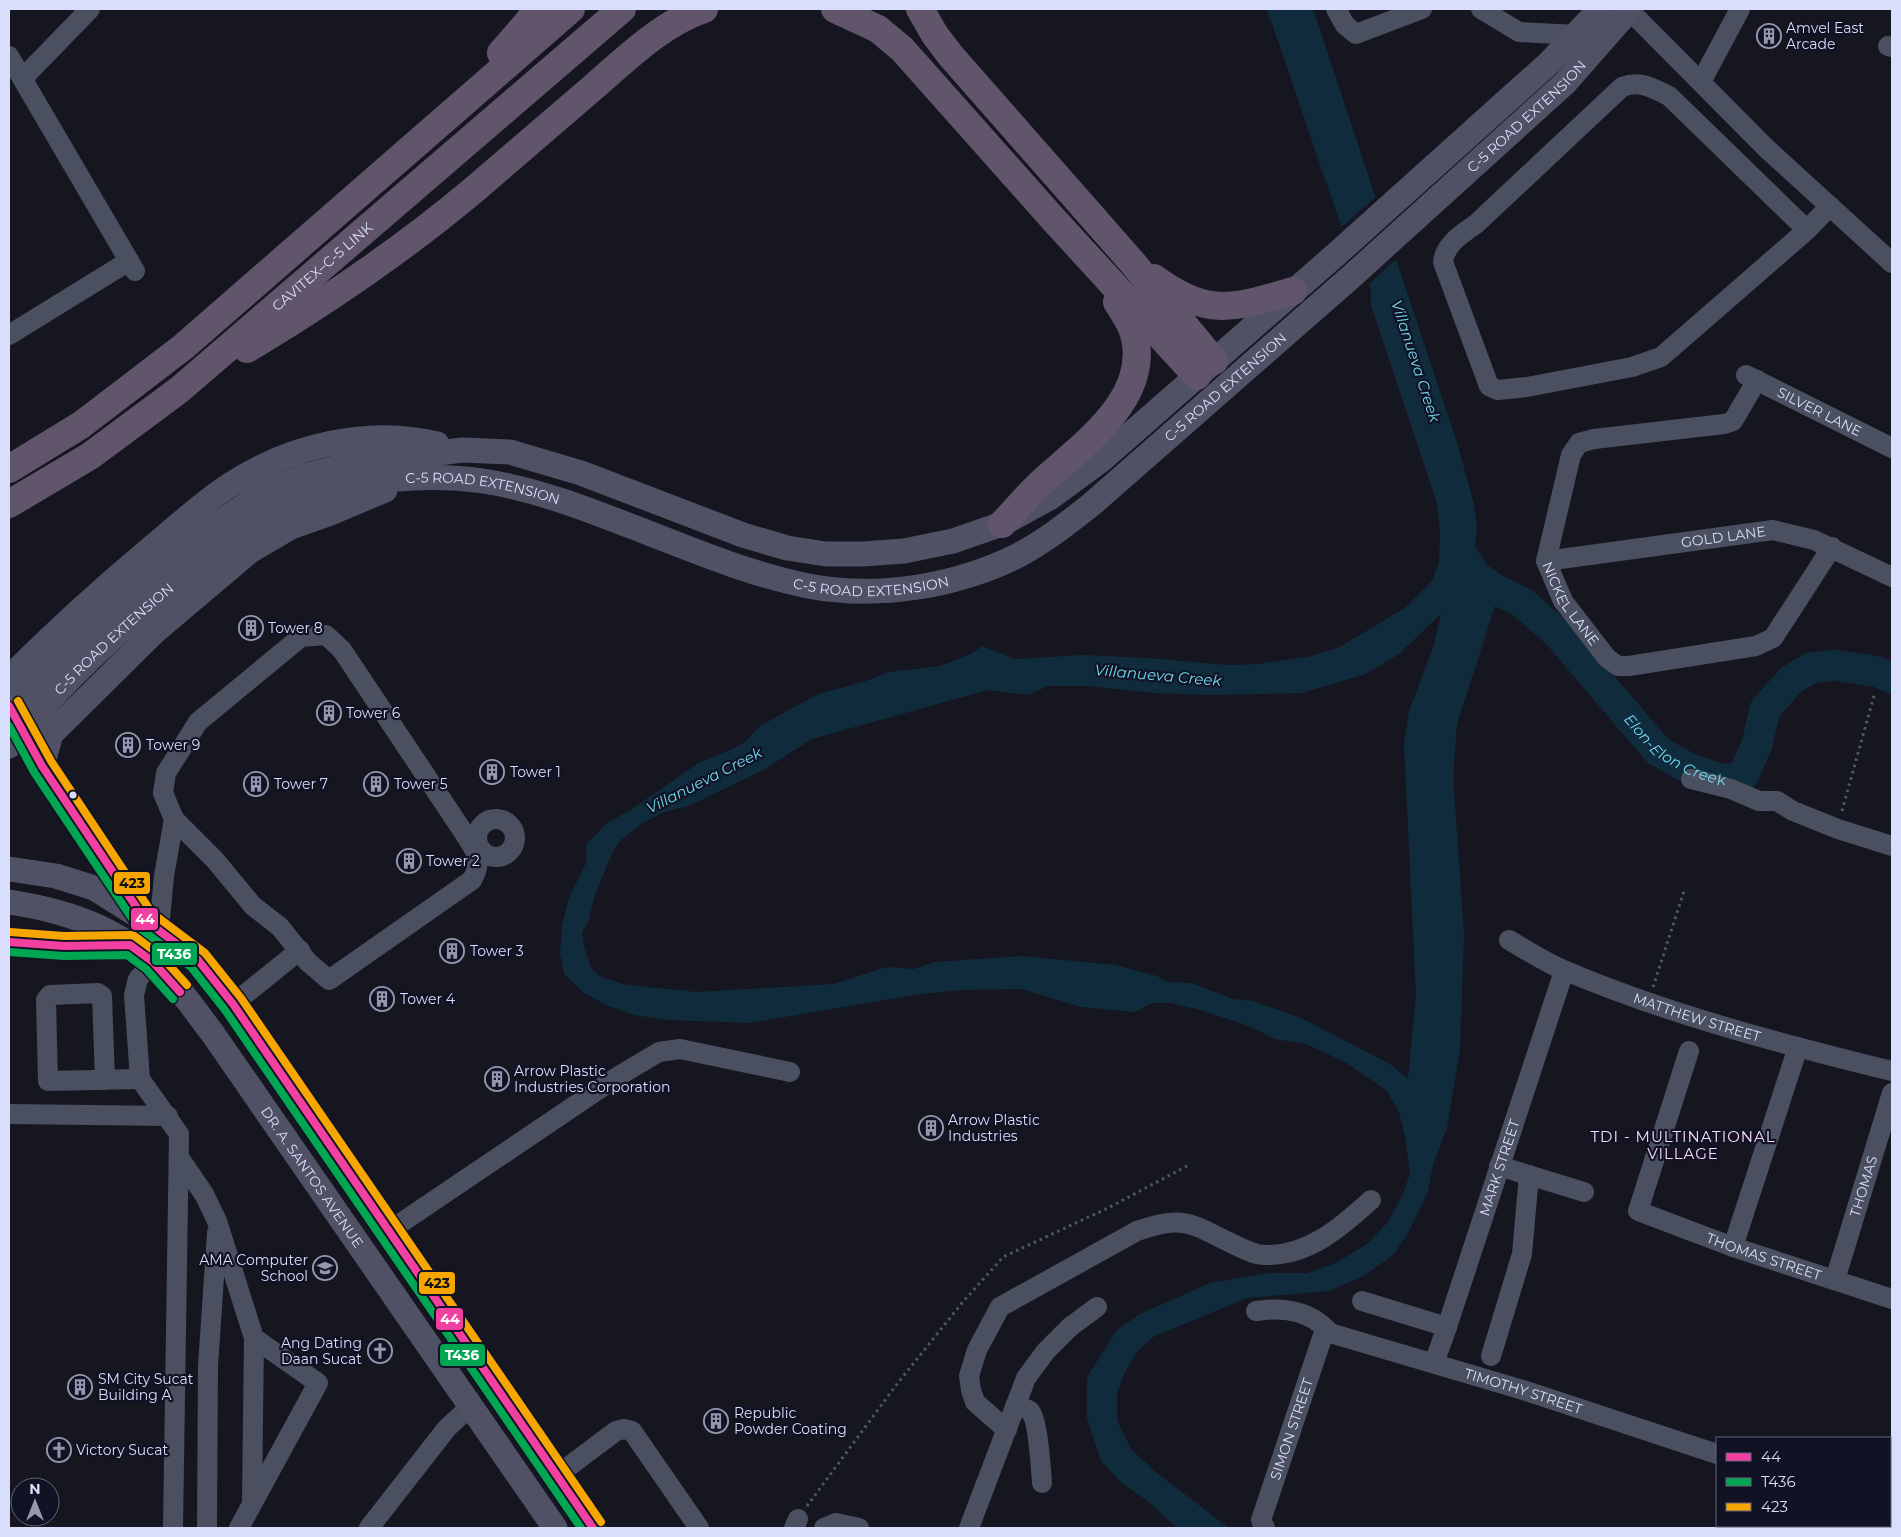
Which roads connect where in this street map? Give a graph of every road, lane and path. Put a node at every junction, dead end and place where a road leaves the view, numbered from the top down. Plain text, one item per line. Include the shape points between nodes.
1 (90, 9) edge
2 (539, 9) edge
3 (572, 9) edge
4 (622, 9) edge
5 (704, 9) edge
6 (835, 9) edge
7 (920, 9) edge
8 (1336, 9) edge
9 (1422, 9) edge
10 (1481, 9) edge
11 (1600, 9) edge
12 (1630, 9) edge
13 (1739, 9) edge
14 (1577, 35) junction
15 (9, 56) edge
16 (23, 78) junction
17 (1701, 82) junction
18 (455, 109) junction
19 (1830, 206) junction
20 (1807, 230) junction
21 (1094, 262) junction
22 (1132, 262) junction
23 (1892, 263) edge
24 (1293, 291) junction
25 (9, 335) edge
26 (1206, 368) junction
27 (1752, 378) joint
28 (180, 390) junction
29 (1892, 448) edge
30 (462, 450) junction
31 (9, 469) edge
32 (409, 480) junction
33 (308, 486) junction
34 (9, 504) edge
35 (1002, 524) junction
36 (1832, 547) junction
37 (1546, 561) junction
38 (1892, 577) edge
39 (49, 638) junction
40 (9, 684) edge
41 (1875, 692) dead end
42 (91, 694) junction
43 (9, 706) edge
44 (9, 712) edge
45 (9, 746) edge
46 (42, 766) junction
47 (1691, 778) dead end
48 (174, 819) junction
49 (1838, 829) junction
50 (472, 832) junction
51 (1892, 846) edge
52 (480, 854) junction
53 (9, 869) edge
54 (1684, 891) dead end
55 (9, 902) edge
56 (152, 924) junction
57 (1509, 940) dead end
58 (9, 942) edge
59 (130, 945) junction
60 (300, 950) junction
61 (153, 962) junction
62 (1564, 971) junction
63 (1649, 1002) junction
64 (233, 1004) junction
65 (1798, 1048) junction
66 (1689, 1052) dead end
67 (1892, 1070) edge
68 (790, 1072) dead end
69 (140, 1079) junction
70 (105, 1080) junction
71 (1892, 1093) edge
72 (9, 1114) edge
73 (168, 1116) junction
74 (180, 1159) junction
75 (1499, 1166) junction
76 (1529, 1175) junction
77 (1584, 1192) dead end
78 (1370, 1200) dead end
79 (217, 1221) junction
80 (392, 1236) junction
81 (1733, 1247) junction
82 (367, 1259) junction
83 (1835, 1280) junction
84 (1892, 1299) edge
85 (1362, 1301) dead end
86 (1097, 1307) dead end
87 (1256, 1311) dead end
88 (1448, 1327) junction
89 (1330, 1333) junction
90 (254, 1338) junction
91 (1491, 1356) dead end
92 (1434, 1363) junction
93 (470, 1406) junction
94 (1015, 1406) junction
95 (1007, 1430) junction
96 (540, 1453) junction
97 (1716, 1454) edge
98 (513, 1467) junction
99 (556, 1476) junction
100 (1042, 1483) dead end
101 (252, 1503) junction
102 (173, 1528) edge
103 (207, 1528) edge
104 (239, 1528) edge
105 (369, 1528) edge
106 (556, 1528) edge
107 (593, 1528) edge
108 (699, 1528) edge
109 (824, 1528) edge
110 (859, 1528) edge
111 (969, 1528) edge
112 (1265, 1528) edge

1 - 16 street
2 - 18 highway
3 - 18 highway
4 - 28 highway, CAVITEX–C-5 LINK
5 - 28 highway via 673,24 634,52 474,190 391,253 316,307
6 - 21 highway via 878,29 902,49
7 - 22 highway via 951,56
8 - 9 street via 1345,25 1356,34
10 - 14 street via 1519,32
11 - 14 main road, C-5 ROAD EXTENSION
12 - 17 street
12 - 32 main road, C-5 ROAD EXTENSION via 1565,83 1118,482 1055,533 1016,556 968,575 914,587 864,591 811,586 712,558 535,492 481,481
13 - 17 street
14 - 24 main road, C-5 ROAD EXTENSION
15 - 16 street
16 - 25 street via 132,266
17 - 19 street via 1766,148
18 - 31 highway via 183,347 80,425
19 - 20 street
19 - 23 street
20 - 20 street via 1661,356 1632,367 1498,390 1489,386 1443,262 1450,244 1476,224 1622,87 1633,83 1645,84 1669,96
21 - 26 highway
21 - 35 highway via 1132,328 1136,353 1131,380 1120,403 1103,426
22 - 24 highway via 1166,287 1210,306 1239,306
22 - 26 highway
24 - 26 main road, C-5 ROAD EXTENSION
26 - 35 main road, C-5 ROAD EXTENSION via 1077,480
27 - 29 street, SILVER LANE
27 - 37 street, NICKEL LANE via 1733,421 1579,443 1571,455
28 - 34 highway, CAVITEX–C-5 LINK via 90,456
30 - 33 main road, C-5 ROAD EXTENSION via 346,465
30 - 35 main road, C-5 ROAD EXTENSION via 510,452 552,463 743,535 807,552 863,554 904,551 953,541
30 - 39 main road via 422,440 363,438 331,443 272,462 217,494 113,579
32 - 33 main road, C-5 ROAD EXTENSION
32 - 42 main road via 291,527 250,551 187,602
33 - 44 main road, C-5 ROAD EXTENSION via 264,492 191,542 92,627
33 - 45 main road, C-5 ROAD EXTENSION via 167,589 75,674
36 - 37 street, GOLD LANE via 1772,530
36 - 37 street, NICKEL LANE via 1766,643 1629,666 1618,666 1607,658 1564,601
36 - 38 street, GOLD LANE
39 - 40 main road
39 - 42 main road via 37,658 37,683 43,691 67,703
41 - 49 path
42 - 46 main road via 51,734
43 - 46 main road
46 - 56 main road
47 - 49 street via 1759,801 1777,801
48 - 50 street via 163,793 166,773 198,722 301,637 326,635 342,650
48 - 56 street
48 - 60 street via 215,860 253,906 280,927
49 - 51 street
50 - 52 street
50 - 52 street via 488,821 502,821 509,824 515,838 510,852 503,856 496,858
52 - 60 street via 472,880 330,980 308,962
53 - 56 main road via 56,876 94,888
54 - 63 path
55 - 59 main road, DR. A. SANTOS AVENUE via 48,908 90,922
56 - 64 main road via 198,960
57 - 62 street, MATTHEW STREET
58 - 59 street via 64,946
59 - 61 main road, DR. A. SANTOS AVENUE
60 - 64 street
61 - 69 street via 138,979 134,995
61 - 82 main road, DR. A. SANTOS AVENUE via 174,983 213,1034
62 - 63 street, MATTHEW STREET
62 - 75 street, MARK STREET
63 - 65 street, MATTHEW STREET
64 - 80 main road
65 - 67 street, MATTHEW STREET
65 - 81 street
66 - 81 street, THOMAS STREET via 1638,1210
68 - 80 street via 680,1049 659,1052 617,1077
69 - 70 street
69 - 73 street
70 - 70 street via 48,1081 46,1000 50,995 98,993 102,996
71 - 83 street, THOMAS
72 - 73 street
73 - 74 street via 180,1134
74 - 79 street via 204,1194
74 - 102 street
75 - 76 street
75 - 88 street, MARK STREET
76 - 77 street
76 - 91 street via 1522,1254
78 - 95 street via 1333,1234 1284,1253 1264,1255 1245,1250 1186,1222 1151,1226 1000,1308 977,1350 970,1376 975,1402
79 - 90 street
79 - 103 street via 208,1366
80 - 82 main road
80 - 96 main road
81 - 83 street, THOMAS STREET
82 - 93 main road, DR. A. SANTOS AVENUE
83 - 84 street, THOMAS STREET
85 - 88 street
86 - 94 street via 1046,1351 1026,1378
87 - 89 street via 1289,1310 1305,1314
88 - 92 street, MARK STREET
89 - 92 street, TIMOTHY STREET
89 - 112 street, SIMON STREET via 1322,1338 1261,1520
90 - 101 street
90 - 101 street via 318,1383
92 - 97 street, TIMOTHY STREET
93 - 98 main road, DR. A. SANTOS AVENUE
93 - 105 street via 446,1428
94 - 95 street
94 - 100 street via 1029,1411 1034,1418
95 - 111 street
96 - 98 main road
96 - 99 main road
98 - 106 main road, DR. A. SANTOS AVENUE
99 - 107 main road
99 - 108 street via 616,1430 628,1429
101 - 104 street
109 - 110 street via 836,1523

